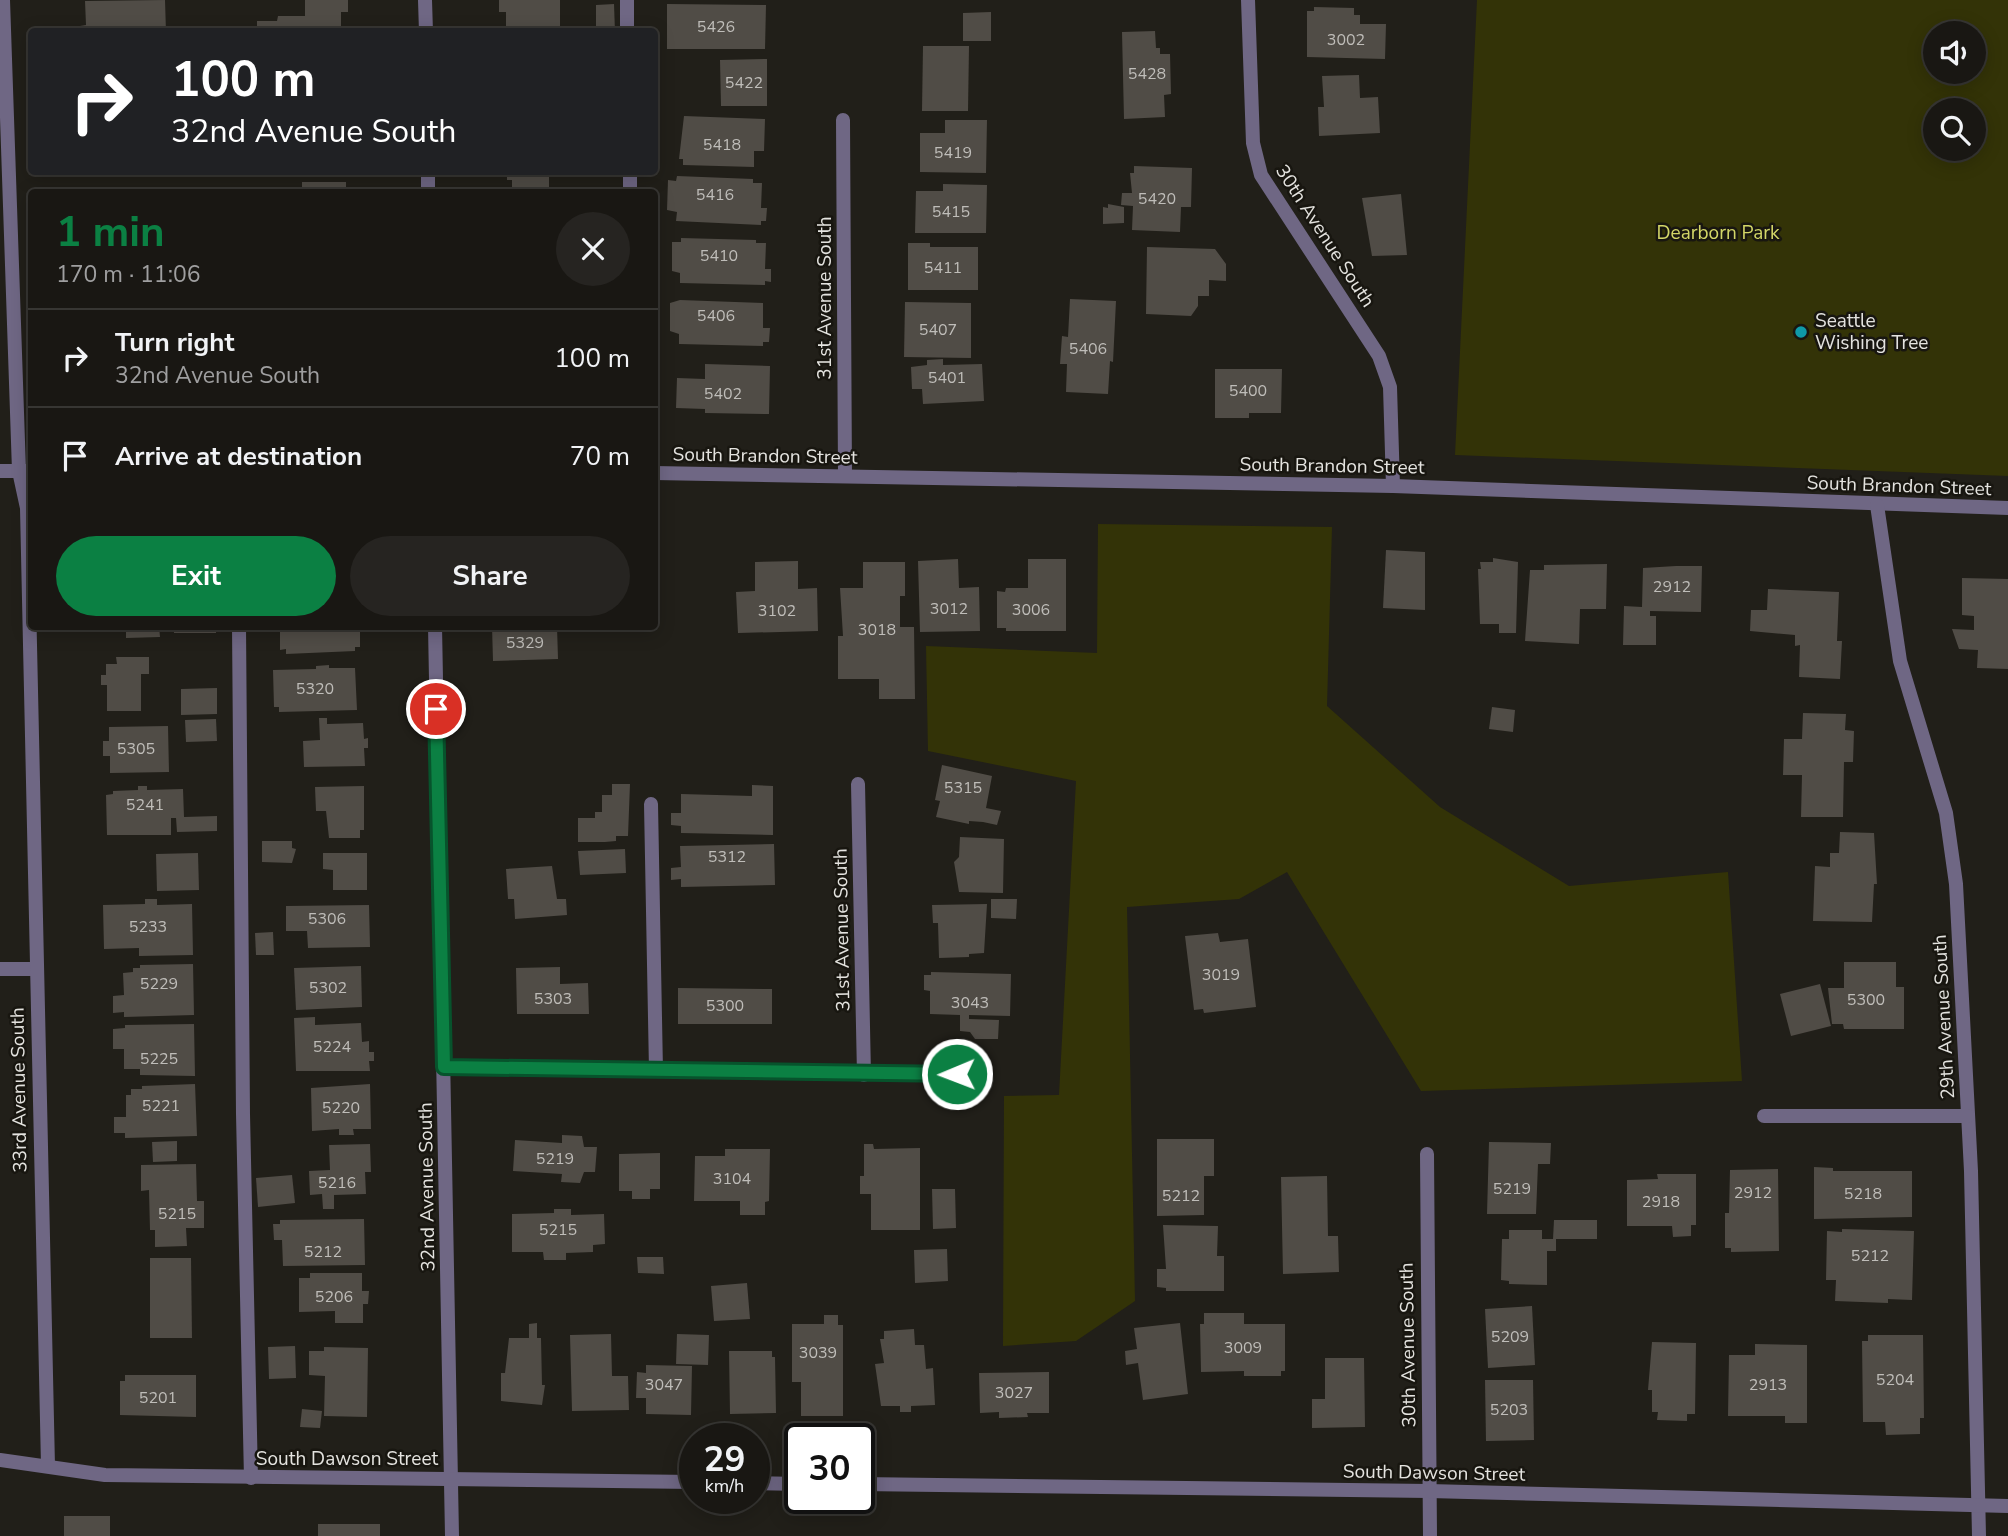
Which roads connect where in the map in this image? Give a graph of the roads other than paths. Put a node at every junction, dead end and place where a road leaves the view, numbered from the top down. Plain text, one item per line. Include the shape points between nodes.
1 (3, 0) edge
2 (425, 0) edge
3 (627, 0) edge
4 (1248, 0) edge
5 (426, 28) edge
6 (627, 28) edge
7 (843, 120) dead end
8 (0, 471) edge
9 (25, 471) edge
10 (658, 473) edge
11 (845, 476) junction
12 (1393, 486) junction
13 (1877, 505) junction
14 (2008, 508) edge
15 (28, 559) edge
16 (29, 630) edge
17 (239, 630) edge
18 (435, 630) edge
19 (858, 784) dead end
20 (652, 804) dead end
21 (0, 969) edge
22 (36, 969) junction
23 (444, 1067) junction
24 (656, 1071) junction
25 (957, 1074) dead end
26 (864, 1075) junction
27 (1764, 1116) dead end
28 (1968, 1116) junction
29 (1427, 1154) dead end
30 (0, 1460) edge
31 (48, 1466) junction
32 (251, 1478) junction
33 (452, 1478) junction
34 (679, 1482) edge
35 (875, 1485) edge
36 (1429, 1491) junction
37 (1977, 1505) junction
38 (2008, 1506) edge
39 (452, 1536) edge
40 (1430, 1536) edge
41 (1979, 1536) edge

1 - 9 street, 33rd Avenue South
2 - 5 street
3 - 6 street
4 - 12 street, 30th Avenue South via 1253,143 1261,175 1379,356 1390,387
7 - 11 street, 31st Avenue South
8 - 9 street
9 - 15 street, 33rd Avenue South
10 - 11 street, South Brandon Street
11 - 12 street, South Brandon Street
12 - 13 street, South Brandon Street
13 - 14 street, South Brandon Street
13 - 28 street, 29th Avenue South via 1900,661 1946,813 1956,884
16 - 22 street, 33rd Avenue South
17 - 32 street
18 - 23 street, 32nd Avenue South
19 - 26 street, 31st Avenue South
20 - 24 street
21 - 22 street
22 - 31 street, 33rd Avenue South
23 - 24 street
23 - 33 street, 32nd Avenue South
24 - 26 street
25 - 26 street
27 - 28 street
28 - 37 street, 29th Avenue South
29 - 36 street, 30th Avenue South
30 - 31 street, South Dawson Street
31 - 32 street, South Dawson Street via 105,1475
32 - 33 street, South Dawson Street
33 - 34 street, South Dawson Street
33 - 39 street, 32nd Avenue South
35 - 36 street, South Dawson Street
36 - 37 street, South Dawson Street
36 - 40 street, 30th Avenue South
37 - 38 street, South Dawson Street
37 - 41 street, 29th Avenue South

